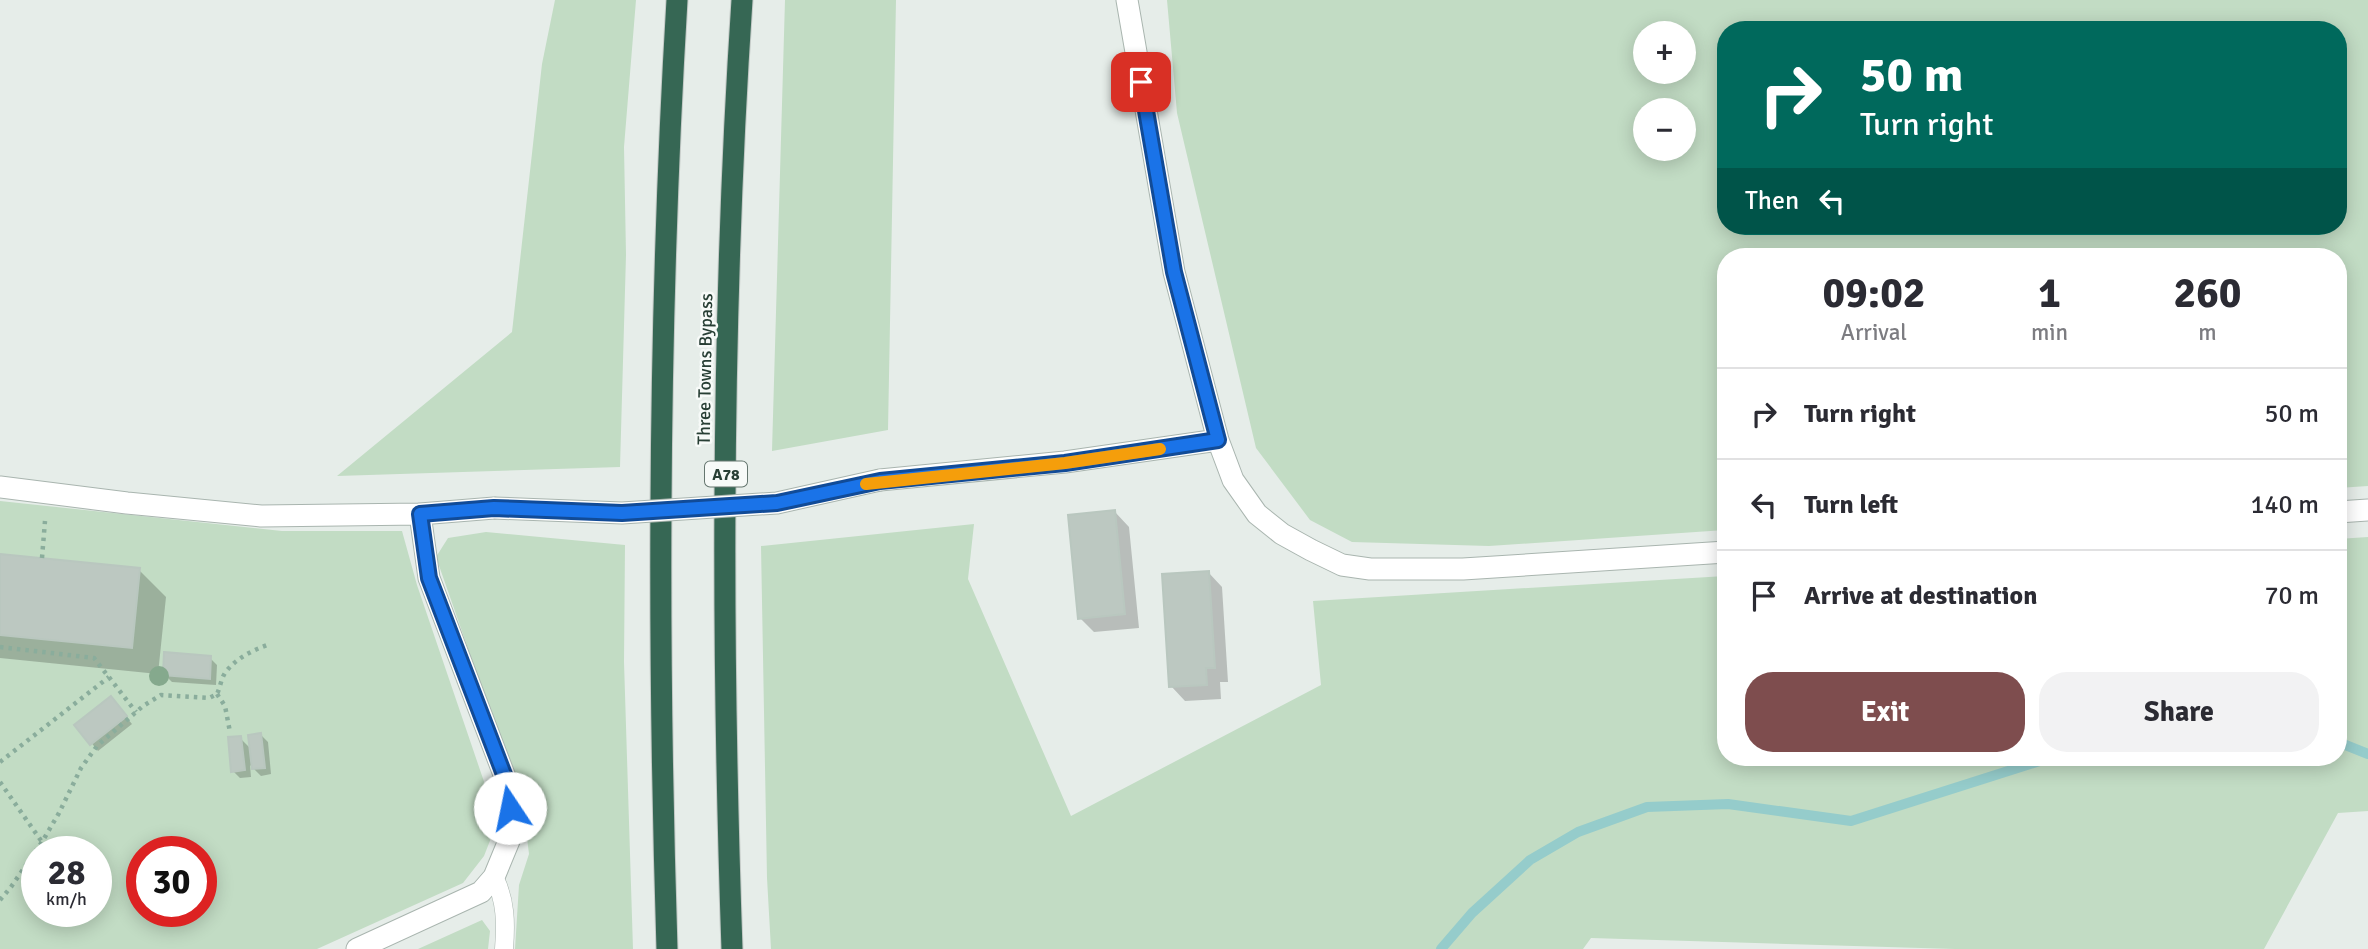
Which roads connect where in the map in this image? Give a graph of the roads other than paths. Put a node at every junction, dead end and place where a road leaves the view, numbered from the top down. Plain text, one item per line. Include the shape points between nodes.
1 (677, 0) edge
2 (742, 0) edge
3 (1127, 0) edge
4 (1218, 440) junction
5 (0, 487) edge
6 (2368, 510) edge
7 (2347, 511) edge
8 (420, 514) junction
9 (1717, 553) edge
10 (494, 877) junction
11 (357, 949) edge
12 (504, 949) edge
13 (667, 949) edge
14 (732, 949) edge

1 - 13 highway via 661,431
2 - 14 highway, Three Towns Bypass / A78 via 726,419
3 - 4 street via 1174,272
4 - 8 street, bridge via 1065,463 880,481 777,503 622,513 494,508
4 - 9 street via 1233,480 1257,514 1291,539 1342,565 1463,569
5 - 8 street via 261,516
6 - 7 street
8 - 10 street via 429,578 508,785 513,831
10 - 11 street via 481,892
10 - 12 lane via 502,893

